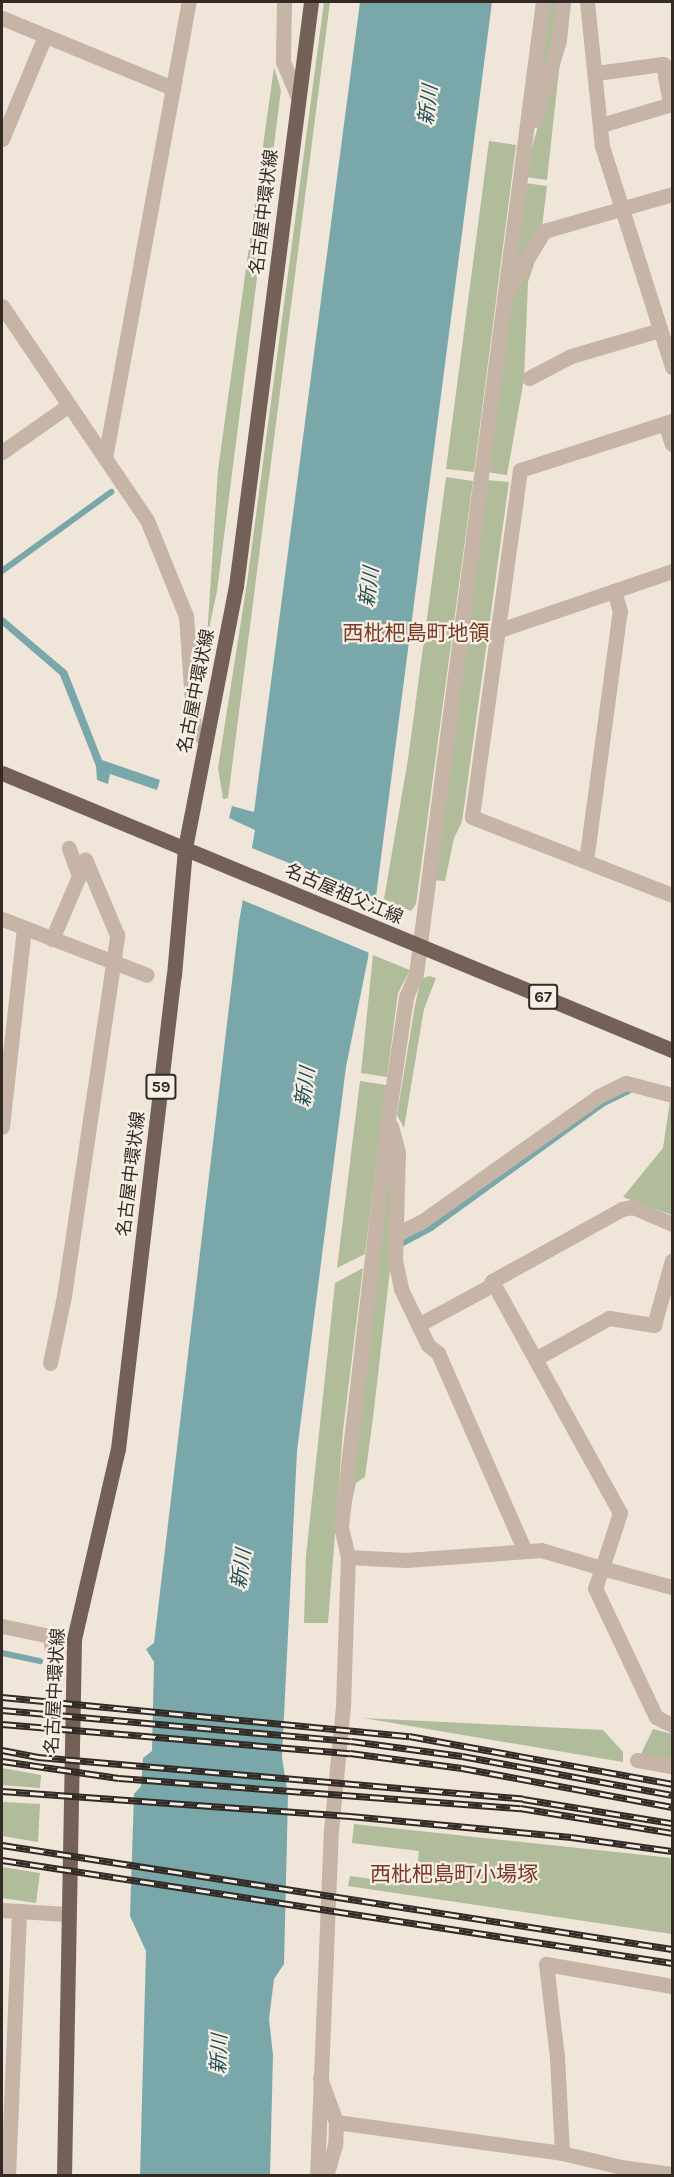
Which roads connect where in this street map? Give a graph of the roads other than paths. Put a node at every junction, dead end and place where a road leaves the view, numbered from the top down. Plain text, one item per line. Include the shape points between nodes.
1 (189, 2) edge
2 (284, 2) edge
3 (311, 2) edge
4 (543, 2) edge
5 (563, 2) edge
6 (587, 2) edge
7 (2, 18) edge
8 (45, 36) junction
9 (596, 72) junction
10 (173, 88) junction
11 (298, 98) junction
12 (671, 104) edge
13 (600, 125) junction
14 (2, 139) edge
15 (522, 163) junction
16 (672, 194) edge
17 (621, 209) junction
18 (504, 297) junction
19 (2, 306) edge
20 (660, 330) junction
21 (672, 367) edge
22 (529, 378) dead end
23 (69, 405) junction
24 (669, 422) edge
25 (672, 444) edge
26 (2, 452) edge
27 (105, 458) junction
28 (672, 571) edge
29 (614, 591) junction
30 (497, 631) junction
31 (206, 740) junction
32 (2, 773) edge
33 (69, 848) dead end
34 (185, 848) junction
35 (85, 859) dead end
36 (586, 861) junction
37 (672, 895) edge
38 (2, 918) edge
39 (24, 928) junction
40 (52, 939) junction
41 (416, 946) junction
42 (111, 961) junction
43 (147, 975) dead end
44 (672, 1050) edge
45 (4, 1078) edge
46 (672, 1095) edge
47 (388, 1118) junction
48 (2, 1127) edge
49 (672, 1224) edge
50 (396, 1234) junction
51 (672, 1260) edge
52 (494, 1284) junction
53 (418, 1325) junction
54 (535, 1359) junction
55 (50, 1363) dead end
56 (525, 1551) junction
57 (348, 1557) junction
58 (602, 1568) junction
59 (672, 1587) edge
60 (2, 1626) edge
61 (52, 1651) dead end
62 (672, 1725) edge
63 (637, 1760) dead end
64 (672, 1766) edge
65 (2, 1910) edge
66 (19, 1912) junction
67 (67, 1914) junction
68 (672, 1986) edge
69 (8, 2031) edge
70 (318, 2074) junction
71 (336, 2122) junction
72 (562, 2153) junction
73 (672, 2174) edge
74 (8, 2175) edge
75 (64, 2175) edge
76 (317, 2175) edge
77 (326, 2175) edge

1 - 10 street
2 - 11 street via 283,62
3 - 11 main road, 名古屋中環状線 / 59
4 - 15 street
5 - 15 street via 559,40
6 - 9 street
7 - 8 street
8 - 10 street
8 - 14 street
9 - 12 street via 663,64
9 - 13 street
10 - 27 street
11 - 31 main road, 名古屋中環状線 / 59 via 236,586
12 - 13 street
13 - 17 street via 602,146
15 - 18 street
16 - 17 street
17 - 18 street via 544,231
17 - 20 street
18 - 41 street
19 - 23 street
20 - 21 street
20 - 22 street via 571,356
23 - 26 street
23 - 27 street
24 - 25 street
24 - 30 street via 520,470
27 - 31 street via 147,520 186,616 194,730
28 - 29 street
29 - 30 street
29 - 36 street via 620,610
30 - 36 street via 472,817
31 - 34 main road, 名古屋中環状線 / 59
32 - 34 main road, 名古屋祖父江線 / 67
33 - 40 street via 79,876
34 - 41 main road, 名古屋祖父江線 / 67
34 - 67 main road, 名古屋中環状線 / 59 via 174,975 118,1449 74,1639
35 - 42 street via 117,935
36 - 37 street
38 - 39 street
39 - 40 street
39 - 45 street
40 - 42 street
41 - 44 main road, 名古屋祖父江線 / 67
41 - 47 street via 416,974 406,997
42 - 43 street
42 - 55 street via 64,1296
45 - 48 street
46 - 50 street via 626,1083 599,1096 421,1222
47 - 50 street via 398,1152
47 - 57 street via 341,1526
49 - 52 street via 633,1208 622,1209 492,1281
50 - 53 street via 395,1260 401,1289
51 - 54 street via 654,1325 609,1318
52 - 53 street
52 - 54 street
53 - 56 street via 428,1345 438,1353
54 - 58 street via 620,1513
56 - 57 street via 406,1560
56 - 58 street via 541,1550
57 - 70 street via 343,1706 331,1832
58 - 59 street
58 - 62 street via 596,1588 656,1717
60 - 61 street via 50,1636
63 - 64 street
65 - 66 street
66 - 67 street
66 - 69 street
67 - 75 main road, 名古屋中環状線 / 59
68 - 72 street via 546,1964 557,2057
69 - 74 street
70 - 71 street
70 - 76 street
71 - 72 street
71 - 77 street via 335,2145
72 - 73 street

